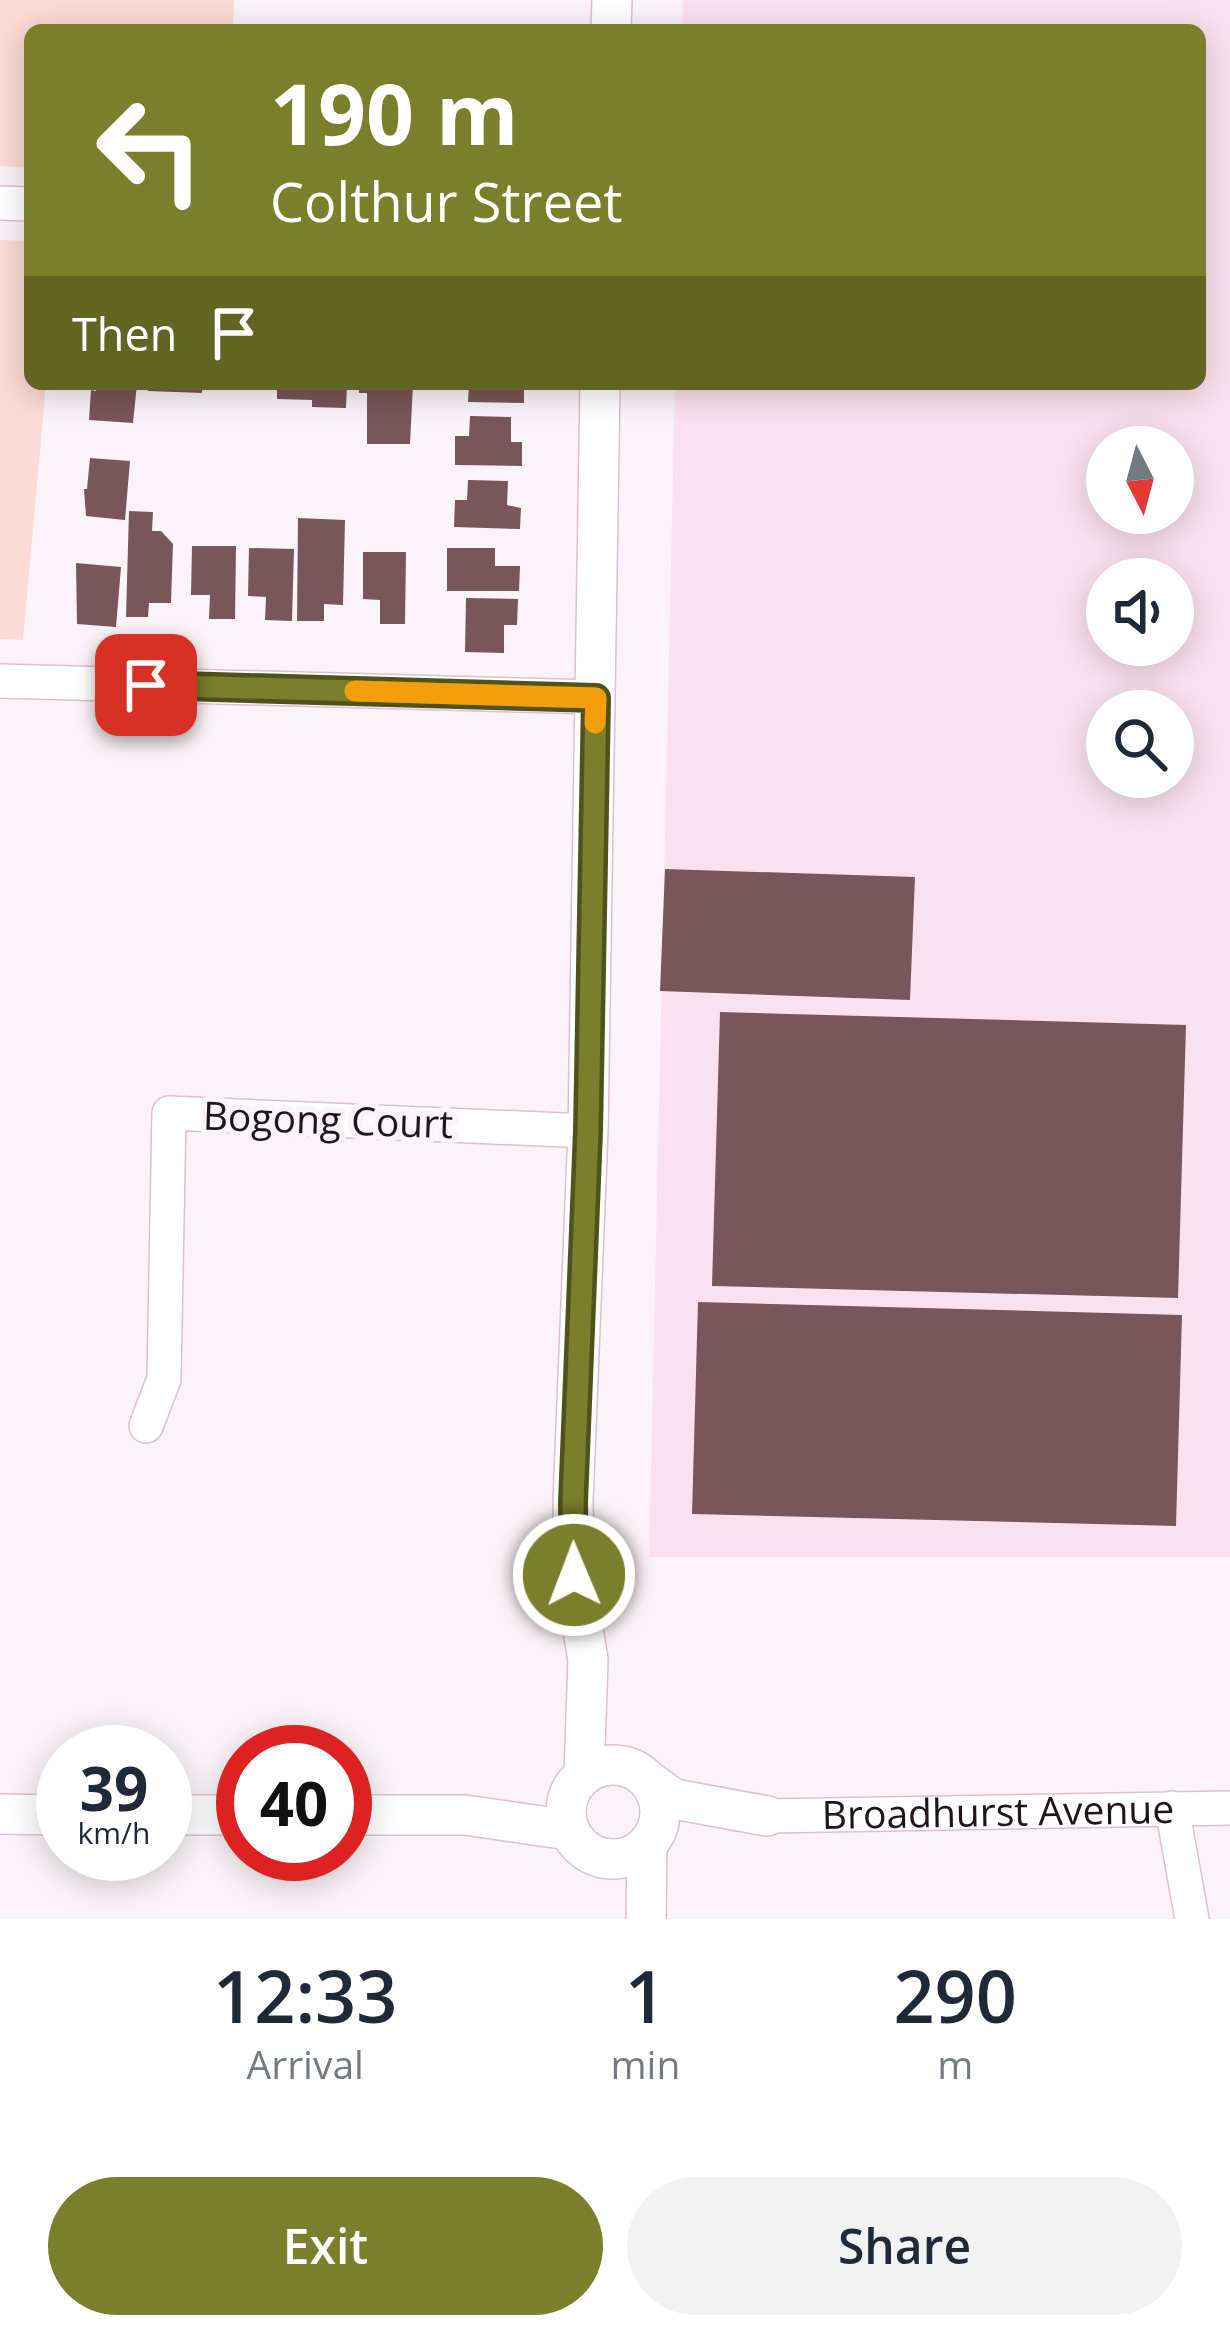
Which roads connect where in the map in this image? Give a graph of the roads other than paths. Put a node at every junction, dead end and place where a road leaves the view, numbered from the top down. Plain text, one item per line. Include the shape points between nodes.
1 (600, 390) edge
2 (0, 680) edge
3 (596, 698) junction
4 (588, 1131) junction
5 (146, 1426) dead end
6 (588, 1660) junction
7 (638, 1774) junction
8 (578, 1783) junction
9 (1172, 1808) junction
10 (1230, 1808) edge
11 (0, 1814) edge
12 (36, 1814) edge
13 (372, 1815) edge
14 (464, 1815) junction
15 (766, 1816) junction
16 (569, 1830) junction
17 (650, 1841) junction
18 (609, 1859) junction
19 (628, 1919) edge
20 (646, 1919) edge
21 (1192, 1919) edge

1 - 3 street
2 - 3 street
3 - 4 street
4 - 5 street, Bogong Court via 169,1113 164,1379
4 - 6 street via 573,1502
6 - 7 street
6 - 8 street
7 - 8 street via 597,1768
7 - 15 street, Broadhurst Avenue via 674,1799
7 - 17 street via 661,1808
8 - 14 street via 538,1803
8 - 16 street via 567,1803
9 - 10 street, Broadhurst Avenue
9 - 15 street, Broadhurst Avenue
9 - 21 street
11 - 12 street
13 - 14 street
14 - 16 street
15 - 17 street, Broadhurst Avenue
16 - 18 street via 585,1851
17 - 18 street via 636,1854
17 - 20 street
18 - 19 street

